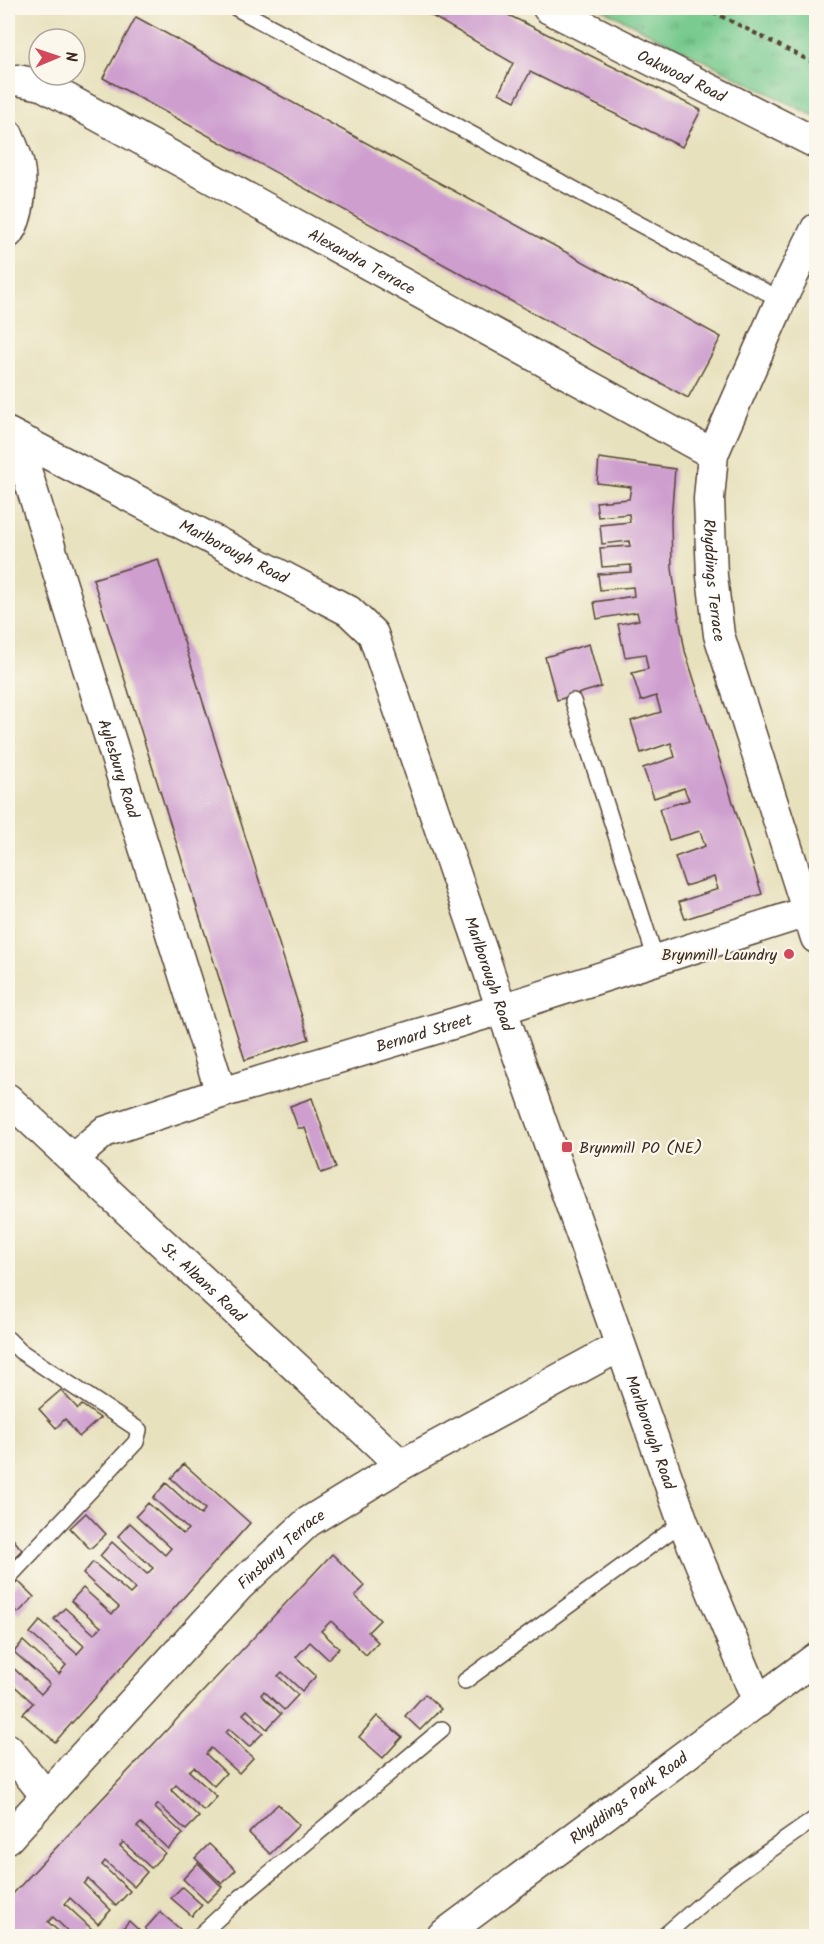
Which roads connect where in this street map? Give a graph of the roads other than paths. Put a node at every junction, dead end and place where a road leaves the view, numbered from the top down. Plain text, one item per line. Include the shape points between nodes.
1 (236, 8) edge
2 (548, 8) edge
3 (8, 82) edge
4 (8, 135) edge
5 (816, 143) edge
6 (816, 229) edge
7 (8, 233) edge
8 (781, 300) junction
9 (19, 438) edge
10 (713, 454) junction
11 (573, 701) dead end
12 (814, 920) edge
13 (656, 960) junction
14 (502, 1009) junction
15 (221, 1093) junction
16 (8, 1099) edge
17 (73, 1159) junction
18 (8, 1339) edge
19 (620, 1346) junction
20 (401, 1465) junction
21 (683, 1522) junction
22 (8, 1578) edge
23 (816, 1658) edge
24 (465, 1681) dead end
25 (758, 1702) junction
26 (442, 1728) dead end
27 (8, 1749) edge
28 (46, 1796) junction
29 (816, 1818) edge
30 (8, 1838) edge
31 (199, 1936) edge
32 (442, 1936) edge
33 (664, 1936) edge

1 - 8 lane
2 - 5 street, Oakwood Road
3 - 10 street, Alexandra Terrace via 42,85
4 - 7 street via 18,162 20,196 14,225
6 - 8 street, Rhyddings Terrace
8 - 10 street, Rhyddings Terrace
9 - 14 street, Marlborough Road via 349,611 373,634
9 - 15 street, Aylesbury Road
10 - 12 street, Rhyddings Terrace via 709,498 719,635
11 - 13 lane
12 - 13 street, Bernard Street
13 - 14 street, Bernard Street
14 - 15 street, Bernard Street
14 - 19 street, Marlborough Road
15 - 17 street, Bernard Street via 104,1132
16 - 17 street, St. Albans Road
17 - 20 street, St. Albans Road
18 - 22 lane via 20,1351 139,1430 136,1442
19 - 20 street, Finsbury Terrace
19 - 21 street, Marlborough Road
20 - 28 street, Finsbury Terrace via 308,1522 256,1570
21 - 24 lane
21 - 25 street, Marlborough Road
23 - 25 street, Rhyddings Park Road
25 - 32 street, Rhyddings Park Road
26 - 31 lane
27 - 28 street
28 - 30 street, Finsbury Terrace
29 - 33 lane via 732,1877

